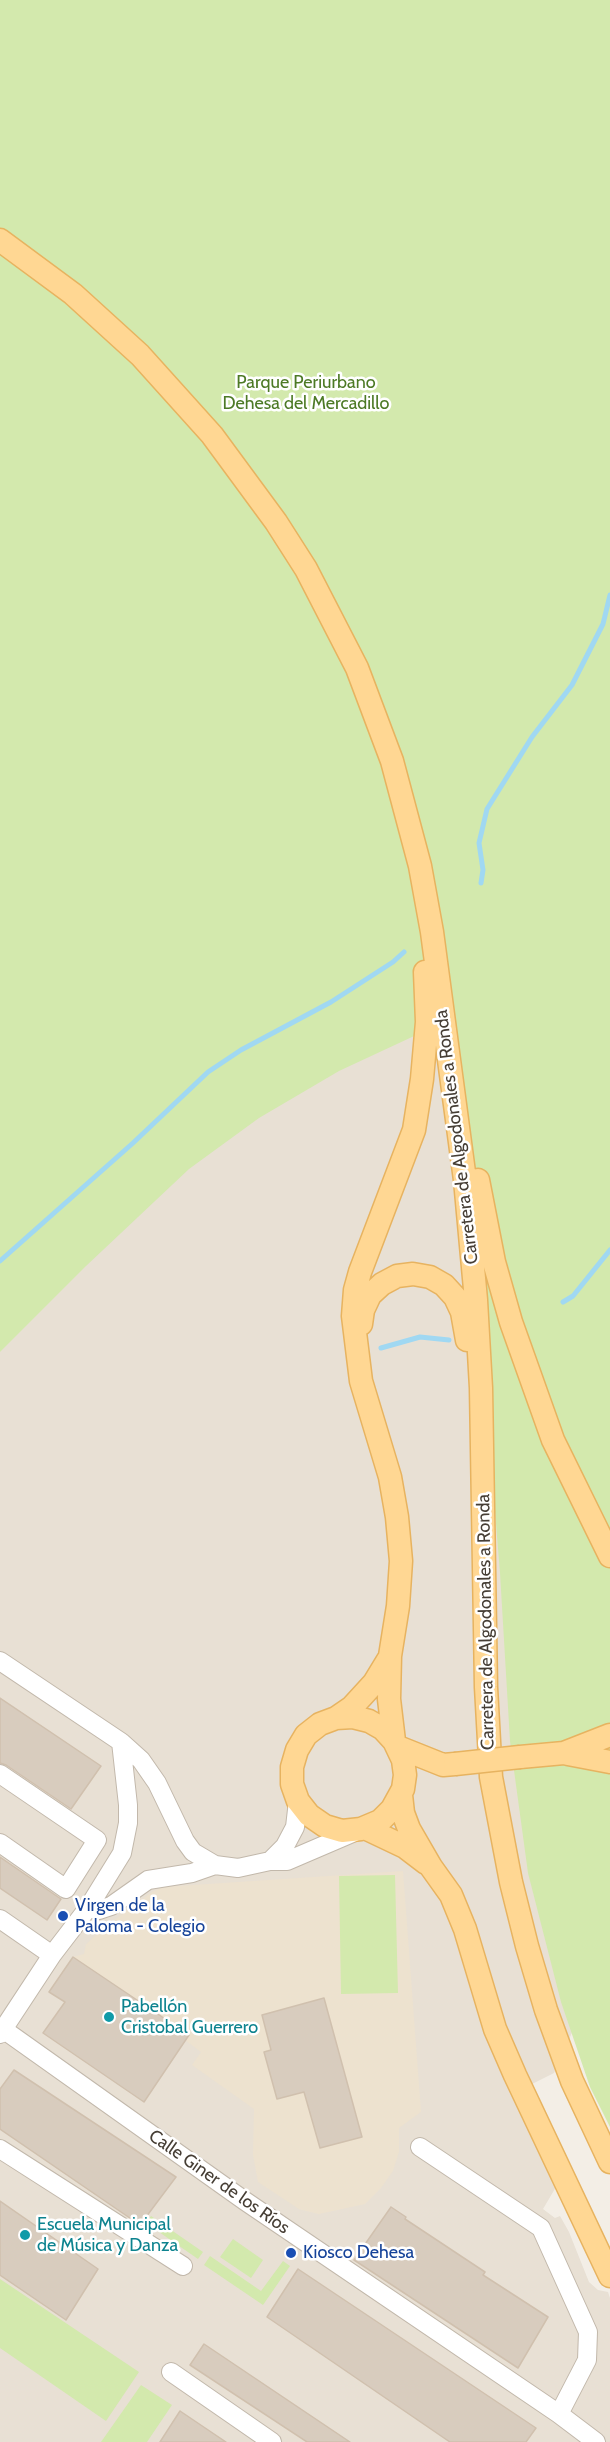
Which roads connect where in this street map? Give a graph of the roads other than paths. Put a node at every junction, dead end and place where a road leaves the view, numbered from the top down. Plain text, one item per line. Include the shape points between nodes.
1 (0, 240) edge
2 (432, 932) junction
3 (455, 1101) junction
4 (356, 1336) junction
5 (481, 1388) junction
6 (610, 1556) edge
7 (390, 1656) junction
8 (0, 1661) edge
9 (336, 1718) junction
10 (610, 1735) edge
11 (121, 1742) junction
12 (396, 1744) junction
13 (564, 1753) junction
14 (610, 1762) edge
15 (449, 1764) junction
16 (0, 1774) edge
17 (402, 1792) junction
18 (298, 1801) junction
19 (363, 1829) junction
20 (0, 1844) edge
21 (270, 1861) junction
22 (215, 1865) junction
23 (431, 1868) junction
24 (88, 1908) junction
25 (0, 1920) edge
26 (52, 1955) junction
27 (1, 2030) edge
28 (420, 2147) dead end
29 (0, 2149) edge
30 (610, 2162) edge
31 (183, 2266) dead end
32 (610, 2276) edge
33 (171, 2372) dead end
34 (559, 2414) junction
35 (272, 2442) edge
36 (596, 2442) edge

1 - 2 main road, Carretera de Algodonales a Ronda via 73,294 140,355 212,435 306,569 357,668 392,761 420,866
2 - 3 main road, Carretera de Algodonales a Ronda
2 - 4 main road via 425,977 427,1022 422,1079 414,1130 360,1272 353,1316
3 - 5 main road, Carretera de Algodonales a Ronda
3 - 6 main road via 475,1156 494,1262 511,1322 553,1440
4 - 5 main road via 370,1295 382,1284 405,1275 430,1277 455,1297 462,1312
4 - 7 main road via 362,1380 390,1477 397,1517 401,1561
5 - 30 main road, Carretera de Algodonales a Ronda via 488,1743 497,1815 526,1946 546,2010 572,2081
7 - 9 main road via 374,1683
7 - 12 main road via 389,1699
8 - 11 street
9 - 12 main road via 369,1721
9 - 18 main road via 306,1735 297,1750 292,1784
10 - 13 main road
11 - 22 street via 149,1770 185,1841
11 - 24 street via 128,1805 125,1840 118,1863
12 - 15 main road
12 - 17 main road via 404,1767
13 - 14 main road
13 - 15 main road, bridge
15 - 17 main road
16 - 20 street via 97,1840 66,1889
17 - 19 main road via 380,1821
17 - 23 main road via 409,1829
18 - 19 main road via 325,1826 342,1831
18 - 21 street via 295,1827 285,1846
19 - 21 street via 287,1861
19 - 23 main road via 405,1847
21 - 22 street via 238,1868
22 - 24 street via 148,1880 111,1906
23 - 32 main road via 451,1895 514,2075
24 - 26 street
25 - 26 street
26 - 27 street
27 - 34 street, Calle Giner de los Ríos
28 - 34 street via 541,2228 588,2332 587,2360
29 - 31 street
33 - 35 street
34 - 36 street, Calle Giner de los Ríos

